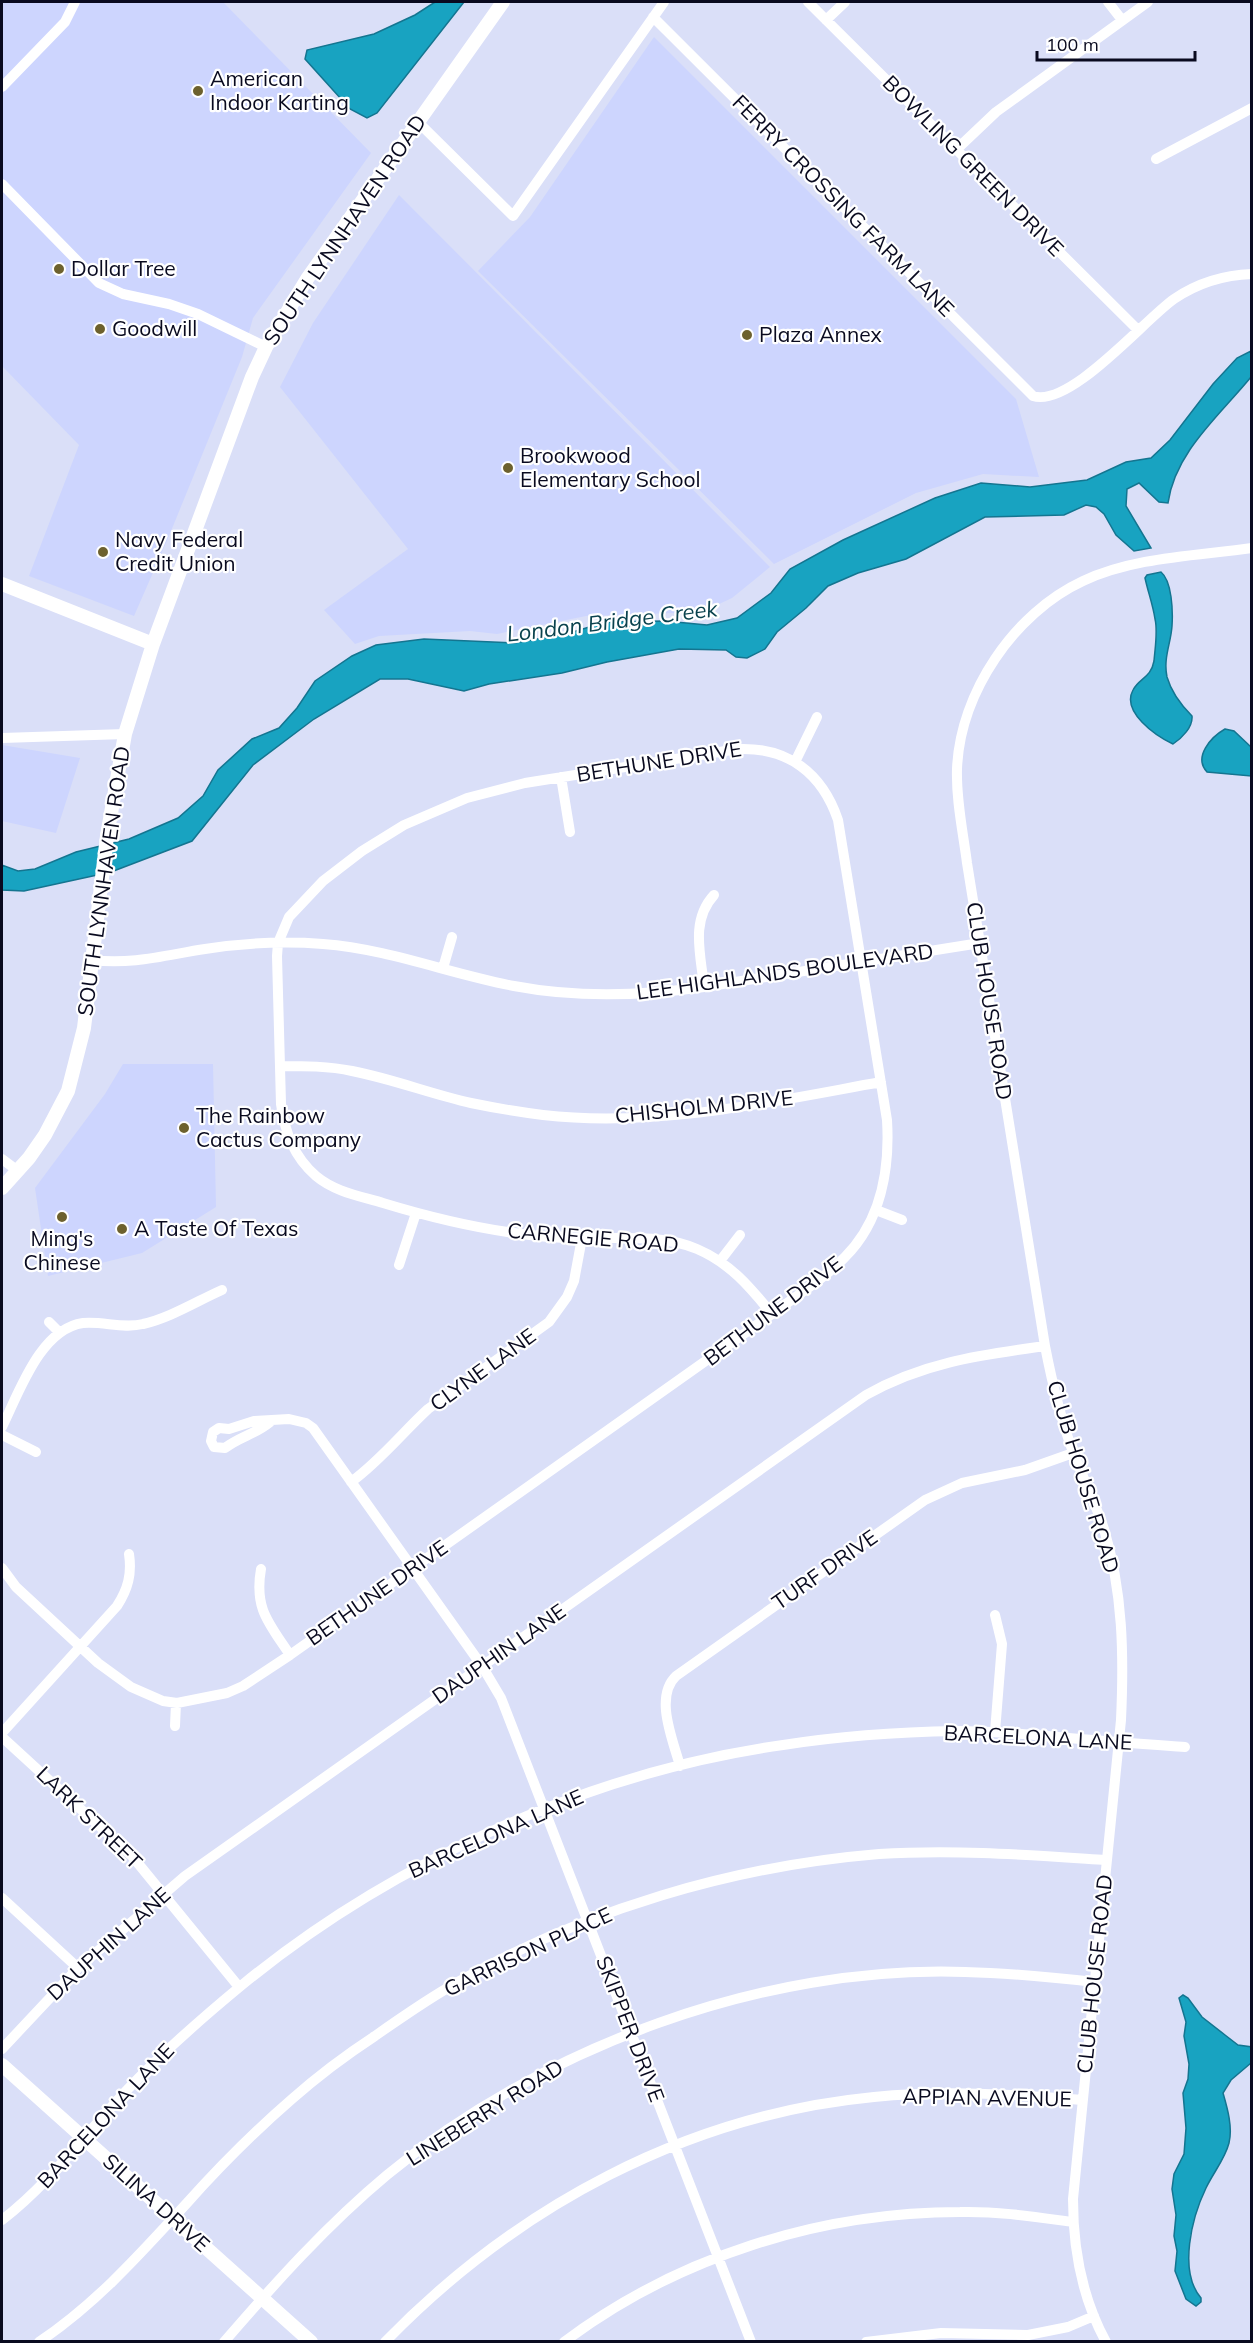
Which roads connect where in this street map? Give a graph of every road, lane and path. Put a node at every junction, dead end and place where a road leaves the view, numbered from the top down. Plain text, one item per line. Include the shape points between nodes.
1 (75, 2) edge
2 (503, 2) edge
3 (664, 2) edge
4 (808, 2) edge
5 (845, 2) edge
6 (1108, 2) edge
7 (1148, 2) edge
8 (653, 17) junction
9 (826, 20) junction
10 (1122, 20) junction
11 (2, 87) edge
12 (1251, 108) edge
13 (417, 121) junction
14 (957, 149) junction
15 (1156, 159) dead end
16 (2, 184) edge
17 (1251, 274) edge
18 (1138, 330) junction
19 (266, 347) junction
20 (1251, 548) edge
21 (2, 584) edge
22 (153, 644) junction
23 (817, 717) dead end
24 (125, 734) junction
25 (2, 738) edge
26 (795, 762) junction
27 (561, 777) junction
28 (570, 832) dead end
29 (714, 895) dead end
30 (452, 938) dead end
31 (278, 943) junction
32 (980, 943) junction
33 (92, 960) junction
34 (861, 962) junction
35 (443, 968) junction
36 (705, 987) junction
37 (280, 1066) junction
38 (881, 1082) junction
39 (2, 1159) edge
40 (18, 1171) junction
41 (2, 1188) edge
42 (876, 1210) junction
43 (416, 1213) junction
44 (902, 1220) dead end
45 (740, 1235) dead end
46 (582, 1238) junction
47 (720, 1261) junction
48 (399, 1265) dead end
49 (222, 1290) dead end
50 (772, 1314) junction
51 (49, 1322) dead end
52 (59, 1332) junction
53 (1045, 1346) junction
54 (270, 1422) junction
55 (2, 1427) edge
56 (2, 1436) edge
57 (36, 1452) dead end
58 (1073, 1453) junction
59 (351, 1482) junction
60 (129, 1554) dead end
61 (2, 1568) edge
62 (261, 1569) dead end
63 (411, 1569) junction
64 (995, 1615) dead end
65 (80, 1646) junction
66 (290, 1655) junction
67 (482, 1666) junction
68 (176, 1703) junction
69 (175, 1726) dead end
70 (995, 1732) junction
71 (2, 1735) edge
72 (1119, 1742) junction
73 (1185, 1747) dead end
74 (680, 1766) junction
75 (545, 1808) junction
76 (1106, 1860) junction
77 (163, 1894) junction
78 (2, 1898) edge
79 (588, 1921) junction
80 (78, 1968) junction
81 (1094, 1982) junction
82 (239, 1987) junction
83 (631, 2033) junction
84 (2, 2049) edge
85 (2, 2065) edge
86 (1082, 2100) junction
87 (84, 2138) junction
88 (674, 2145) junction
89 (174, 2218) junction
90 (2, 2220) edge
91 (1073, 2222) junction
92 (718, 2257) junction
93 (262, 2298) junction
94 (1094, 2316) junction
95 (39, 2342) edge
96 (224, 2342) edge
97 (310, 2342) edge
98 (386, 2342) edge
99 (564, 2342) edge
100 (751, 2342) edge
101 (866, 2342) edge
102 (1106, 2342) edge

1 - 11 street via 65,21
2 - 13 street, SOUTH LYNNHAVEN ROAD
3 - 8 street
4 - 9 street, BOWLING GREEN DRIVE
5 - 9 street
6 - 10 street
7 - 10 street
8 - 13 street via 513,216
8 - 18 street, FERRY CROSSING FARM LANE via 1033,396 1047,398 1074,383 1114,355
9 - 14 street, BOWLING GREEN DRIVE
10 - 14 street via 996,112
12 - 15 street
13 - 19 street, SOUTH LYNNHAVEN ROAD
14 - 18 street, BOWLING GREEN DRIVE
16 - 19 street via 99,283 123,294 198,314
17 - 18 street via 1190,289
19 - 22 street, SOUTH LYNNHAVEN ROAD
20 - 32 street, CLUB HOUSE ROAD via 1143,563 1083,580 1020,626 999,653 980,684 960,744 958,786
21 - 22 street
22 - 24 street, SOUTH LYNNHAVEN ROAD
23 - 26 street
24 - 25 street
24 - 33 street, SOUTH LYNNHAVEN ROAD via 107,836
26 - 27 street, BETHUNE DRIVE via 769,751 738,749
26 - 34 street, BETHUNE DRIVE via 826,792 838,820
27 - 28 street
27 - 31 street, BETHUNE DRIVE via 467,798 404,825 323,881 289,917
29 - 36 street via 704,910 698,934
30 - 35 street
31 - 33 street, LEE HIGHLANDS BOULEVARD via 205,949 137,962
31 - 35 street, LEE HIGHLANDS BOULEVARD via 355,947
31 - 37 street, CARNEGIE ROAD
32 - 34 street, LEE HIGHLANDS BOULEVARD
32 - 53 street, CLUB HOUSE ROAD
33 - 40 street, SOUTH LYNNHAVEN ROAD via 84,1028 68,1091 45,1135
34 - 36 street, LEE HIGHLANDS BOULEVARD
34 - 38 street, BETHUNE DRIVE
35 - 36 street, LEE HIGHLANDS BOULEVARD via 513,986 568,993 625,995
37 - 38 street, CHISHOLM DRIVE via 350,1070 470,1103 592,1118 718,1110
37 - 43 street, CARNEGIE ROAD via 284,1126 306,1166 317,1177 345,1192
38 - 42 street, BETHUNE DRIVE via 888,1156
39 - 40 street
40 - 41 street, SOUTH LYNNHAVEN ROAD
42 - 44 street
42 - 50 street, BETHUNE DRIVE via 847,1256
43 - 46 street, CARNEGIE ROAD via 508,1232
43 - 48 street
45 - 47 street
46 - 47 street, CARNEGIE ROAD via 661,1240 697,1249
46 - 59 street, CLYNE LANE via 574,1281 549,1322 428,1409 378,1461
47 - 50 street, CARNEGIE ROAD via 745,1282
49 - 52 street via 141,1325 82,1323
50 - 63 street, BETHUNE DRIVE
51 - 52 street
52 - 55 street via 32,1366
53 - 58 street, CLUB HOUSE ROAD via 1055,1398
53 - 67 street, DAUPHIN LANE via 942,1363 883,1386
54 - 54 street, SKIPPER DRIVE via 219,1428 213,1432 211,1441 214,1446 225,1448
54 - 59 street, SKIPPER DRIVE via 297,1420 313,1428
56 - 57 street
58 - 72 street, CLUB HOUSE ROAD via 1104,1529 1120,1611 1124,1669
58 - 74 street, TURF DRIVE via 1026,1470 962,1483 925,1500 676,1676 668,1687 664,1704
59 - 63 street, SKIPPER DRIVE
60 - 65 street via 125,1593
61 - 65 street, BETHUNE DRIVE via 16,1587
62 - 66 street via 259,1602
63 - 66 street, BETHUNE DRIVE
63 - 67 street, SKIPPER DRIVE
64 - 70 street via 1002,1644
65 - 68 street, BETHUNE DRIVE via 131,1687 147,1696
65 - 71 street
66 - 68 street, BETHUNE DRIVE via 226,1694
67 - 75 street, SKIPPER DRIVE via 501,1698
67 - 77 street, DAUPHIN LANE
68 - 69 street
70 - 72 street, BARCELONA LANE
70 - 74 street, BARCELONA LANE via 832,1739 781,1745
71 - 77 street, LARK STREET via 114,1837
72 - 73 street, BARCELONA LANE
72 - 76 street, CLUB HOUSE ROAD
74 - 75 street, BARCELONA LANE
75 - 79 street, SKIPPER DRIVE
75 - 82 street, BARCELONA LANE via 452,1850 377,1890
76 - 79 street, GARRISON PLACE via 993,1852 832,1859 724,1878
76 - 81 street, CLUB HOUSE ROAD
77 - 80 street, DAUPHIN LANE
77 - 82 street, LARK STREET
78 - 80 street
79 - 83 street, SKIPPER DRIVE
79 - 89 street, GARRISON PLACE via 460,1981 332,2065 266,2122
80 - 84 street, DAUPHIN LANE
81 - 83 street, LINEBERRY ROAD via 964,1972 855,1977 749,1996
81 - 86 street, CLUB HOUSE ROAD
82 - 87 street, BARCELONA LANE via 177,2040
83 - 88 street, SKIPPER DRIVE
83 - 93 street, LINEBERRY ROAD via 517,2088 411,2156 331,2226
85 - 87 street, SILINA DRIVE
86 - 88 street, APPIAN AVENUE via 971,2093 874,2097 783,2112
86 - 91 street, CLUB HOUSE ROAD
87 - 89 street, SILINA DRIVE
87 - 90 street, BARCELONA LANE via 33,2194
88 - 92 street, SKIPPER DRIVE
88 - 98 street, APPIAN AVENUE via 610,2173 519,2227 454,2276
89 - 93 street, SILINA DRIVE
89 - 95 street, GARRISON PLACE via 108,2287
91 - 92 street via 962,2211 882,2216 792,2233
91 - 94 street, CLUB HOUSE ROAD
92 - 99 street via 647,2290
92 - 100 street, SKIPPER DRIVE
93 - 96 street, LINEBERRY ROAD
93 - 97 street, SILINA DRIVE
94 - 101 street via 1068,2327 1028,2335 940,2333
94 - 102 street, CLUB HOUSE ROAD

